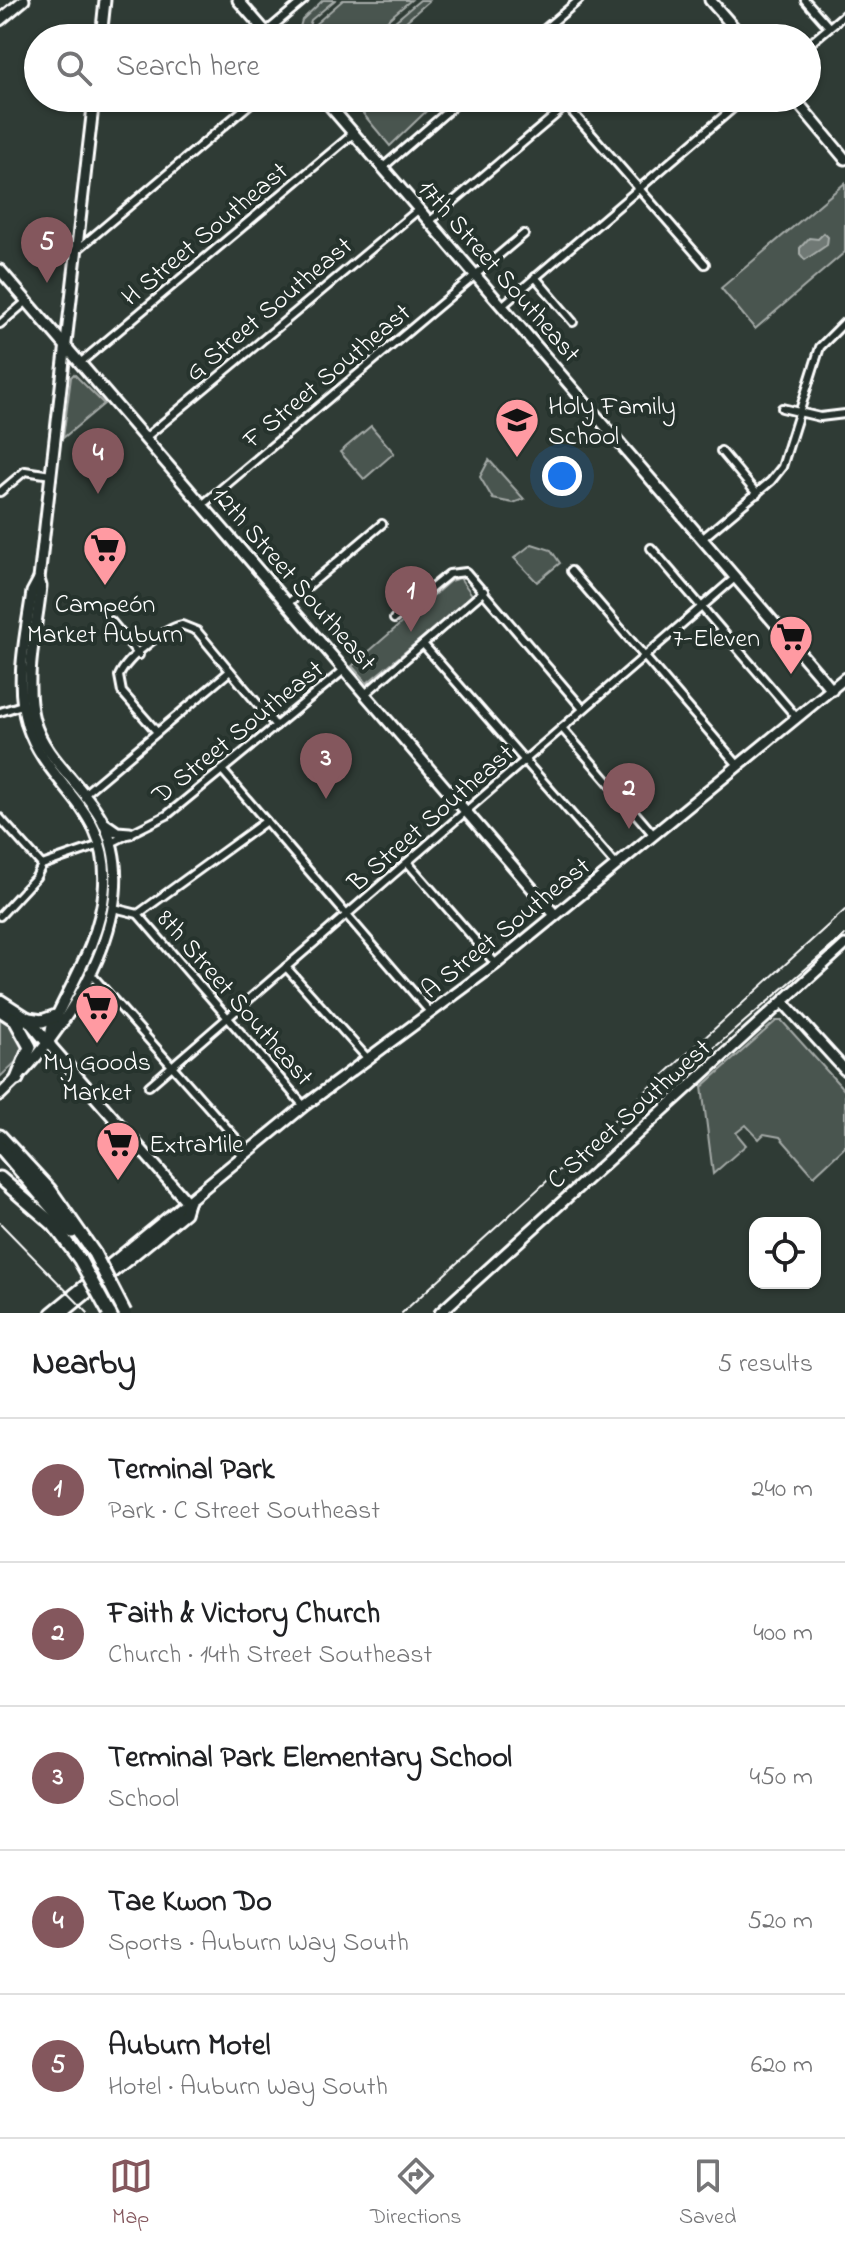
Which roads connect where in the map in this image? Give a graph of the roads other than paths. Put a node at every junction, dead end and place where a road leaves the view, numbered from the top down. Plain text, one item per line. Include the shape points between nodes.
1 (24, 0) edge
2 (105, 0) edge
3 (238, 0) edge
4 (304, 0) edge
5 (579, 0) edge
6 (710, 0) edge
7 (805, 0) edge
8 (845, 14) edge
9 (0, 20) edge
10 (102, 24) edge
11 (259, 24) edge
12 (279, 24) edge
13 (551, 24) edge
14 (731, 24) edge
15 (829, 27) junction
16 (821, 34) edge
17 (92, 112) edge
18 (240, 112) edge
19 (335, 112) edge
20 (447, 112) edge
21 (559, 112) edge
22 (571, 112) edge
23 (728, 112) edge
24 (806, 112) edge
25 (353, 134) junction
26 (845, 159) edge
27 (382, 168) junction
28 (638, 188) junction
29 (418, 210) junction
30 (429, 222) junction
31 (524, 234) dead end
32 (77, 250) junction
33 (705, 264) dead end
34 (0, 270) edge
35 (475, 276) junction
36 (535, 277) junction
37 (27, 301) junction
38 (502, 306) junction
39 (69, 313) junction
40 (42, 319) junction
41 (573, 322) dead end
42 (845, 322) edge
43 (0, 324) edge
44 (66, 346) junction
45 (80, 363) junction
46 (88, 372) junction
47 (62, 378) junction
48 (782, 408) dead end
49 (801, 414) junction
50 (845, 414) edge
51 (145, 438) junction
52 (721, 451) dead end
53 (51, 475) junction
54 (0, 492) edge
55 (757, 494) junction
56 (202, 505) junction
57 (382, 524) dead end
58 (703, 538) junction
59 (651, 548) dead end
60 (571, 571) dead end
61 (736, 577) junction
62 (484, 591) junction
63 (287, 604) junction
64 (702, 607) junction
65 (394, 619) dead end
66 (111, 621) dead end
67 (423, 644) junction
68 (139, 655) junction
69 (645, 657) junction
70 (344, 670) junction
71 (230, 671) junction
72 (845, 678) edge
73 (832, 690) junction
74 (365, 694) junction
75 (26, 704) junction
76 (2, 708) edge
77 (583, 709) junction
78 (797, 718) junction
79 (276, 726) junction
80 (562, 728) junction
81 (157, 732) junction
82 (525, 760) junction
83 (737, 764) junction
84 (222, 770) junction
85 (84, 794) junction
86 (91, 804) junction
87 (466, 812) junction
88 (0, 818) edge
89 (102, 821) junction
90 (266, 821) junction
91 (130, 833) junction
92 (653, 834) junction
93 (106, 844) junction
94 (408, 863) junction
95 (42, 865) junction
96 (616, 865) junction
97 (114, 908) junction
98 (138, 914) junction
99 (347, 915) junction
100 (555, 915) junction
101 (0, 916) edge
102 (845, 945) edge
103 (496, 964) junction
104 (286, 967) junction
105 (89, 972) junction
106 (0, 1001) edge
107 (783, 1002) junction
108 (0, 1010) edge
109 (432, 1015) junction
110 (56, 1016) junction
111 (14, 1018) junction
112 (227, 1018) junction
113 (28, 1019) junction
114 (759, 1023) junction
115 (804, 1025) junction
116 (49, 1044) junction
117 (368, 1059) junction
118 (172, 1066) junction
119 (845, 1070) edge
120 (17, 1079) junction
121 (149, 1086) dead end
122 (0, 1095) edge
123 (304, 1106) junction
124 (0, 1128) edge
125 (0, 1136) edge
126 (0, 1147) edge
127 (248, 1152) junction
128 (33, 1170) junction
129 (0, 1178) edge
130 (188, 1203) junction
131 (87, 1256) junction
132 (51, 1313) edge
133 (63, 1313) edge
134 (109, 1313) edge
135 (117, 1313) edge
136 (125, 1313) edge
137 (440, 1313) edge

1 - 9 main road
2 - 10 main road
3 - 11 main road
4 - 12 street
5 - 13 street
6 - 14 main road
7 - 15 street
8 - 15 street
15 - 16 street
17 - 32 main road
18 - 32 street
19 - 25 main road, 17th Street Southeast
20 - 27 street
21 - 30 street
22 - 28 street
23 - 28 street
24 - 26 main road
25 - 27 main road, 17th Street Southeast
25 - 45 street, H Street Southeast
27 - 29 main road, 17th Street Southeast
28 - 33 street
28 - 36 street
29 - 30 main road, 17th Street Southeast
29 - 51 street, G Street Southeast
30 - 35 main road, 17th Street Southeast
31 - 35 street, F Street Southeast
32 - 39 main road
34 - 37 main road, 12th Street Southeast
35 - 38 main road, 17th Street Southeast
35 - 56 street, F Street Southeast
36 - 38 street
36 - 41 street
37 - 40 main road, 12th Street Southeast
37 - 43 street
38 - 58 main road, 17th Street Southeast
39 - 40 main road via 57,324
39 - 44 main road
40 - 44 main road, 12th Street Southeast
42 - 49 street via 820,347
44 - 45 main road, 12th Street Southeast
44 - 47 main road
45 - 46 main road, 12th Street Southeast
46 - 47 main road via 73,370
46 - 51 main road, 12th Street Southeast
47 - 53 main road
48 - 49 street
49 - 50 street
49 - 55 street via 782,467
51 - 56 main road, 12th Street Southeast
52 - 55 street
53 - 54 street via 25,471
53 - 75 main road via 21,685
55 - 58 street
56 - 63 main road, 12th Street Southeast
57 - 63 street
58 - 61 main road, 17th Street Southeast
59 - 64 street
60 - 69 street
61 - 64 street, B Street Southeast
61 - 73 main road, 17th Street Southeast
62 - 65 street via 463,571 453,572
62 - 67 street
62 - 77 street
63 - 70 main road, 12th Street Southeast
64 - 69 street, B Street Southeast
64 - 78 street
66 - 68 street
67 - 74 street
67 - 82 street
68 - 71 street via 182,625 195,629
68 - 81 street via 124,667 119,679 122,692
69 - 77 street, B Street Southeast
69 - 83 street
70 - 74 main road, 12th Street Southeast
70 - 79 street, D Street Southeast
71 - 79 street
71 - 81 street
72 - 73 main road, A Street Southeast
73 - 78 main road, A Street Southeast
74 - 87 main road, 12th Street Southeast
75 - 76 street
75 - 85 main road via 45,744
75 - 93 main road via 37,747
77 - 80 street, B Street Southeast
78 - 83 main road, A Street Southeast
79 - 84 street, D Street Southeast
80 - 82 street, B Street Southeast
80 - 92 street
81 - 85 street
82 - 87 street, B Street Southeast
82 - 96 street
83 - 92 main road, A Street Southeast
84 - 90 street
84 - 91 street, D Street Southeast via 161,819
85 - 86 main road
86 - 89 main road
86 - 93 main road
87 - 94 street, B Street Southeast
87 - 100 main road, 12th Street Southeast
88 - 95 street
89 - 91 main road via 117,832
89 - 93 main road
90 - 98 street
90 - 99 street
91 - 93 street, D Street Southeast
92 - 96 main road, A Street Southeast
93 - 95 street, D Street Southeast
93 - 97 main road
93 - 110 main road via 98,927
94 - 99 street, B Street Southeast
94 - 103 street
95 - 101 street
96 - 100 main road, A Street Southeast
97 - 98 street
97 - 105 main road
98 - 112 street, 8th Street Southeast
99 - 104 street, B Street Southeast
99 - 109 street
100 - 103 main road, A Street Southeast
102 - 107 main road, C Street Southwest
103 - 109 main road, A Street Southeast
104 - 112 street, B Street Southeast
104 - 117 street
105 - 116 main road
105 - 118 street
106 - 113 highway
107 - 114 main road, C Street Southwest
107 - 115 main road
108 - 111 highway
109 - 117 main road, A Street Southeast
110 - 113 highway via 38,1022
110 - 116 main road
111 - 116 highway
111 - 120 highway via 30,1047
112 - 118 street, B Street Southeast
112 - 123 street, 8th Street Southeast
113 - 116 highway
114 - 115 main road via 782,1014
114 - 137 main road, C Street Southwest
115 - 119 main road
116 - 120 main road
116 - 130 main road
117 - 123 main road, A Street Southeast
118 - 121 street, B Street Southeast
118 - 127 street
120 - 122 main road
123 - 127 main road, A Street Southeast
124 - 128 highway
125 - 128 highway
126 - 131 highway via 46,1198
127 - 130 main road, A Street Southeast
128 - 131 highway
129 - 131 highway
130 - 132 main road, A Street Southeast
130 - 133 main road, A Street Southeast via 185,1213
131 - 134 highway, bridge
131 - 135 highway
131 - 136 highway, bridge

